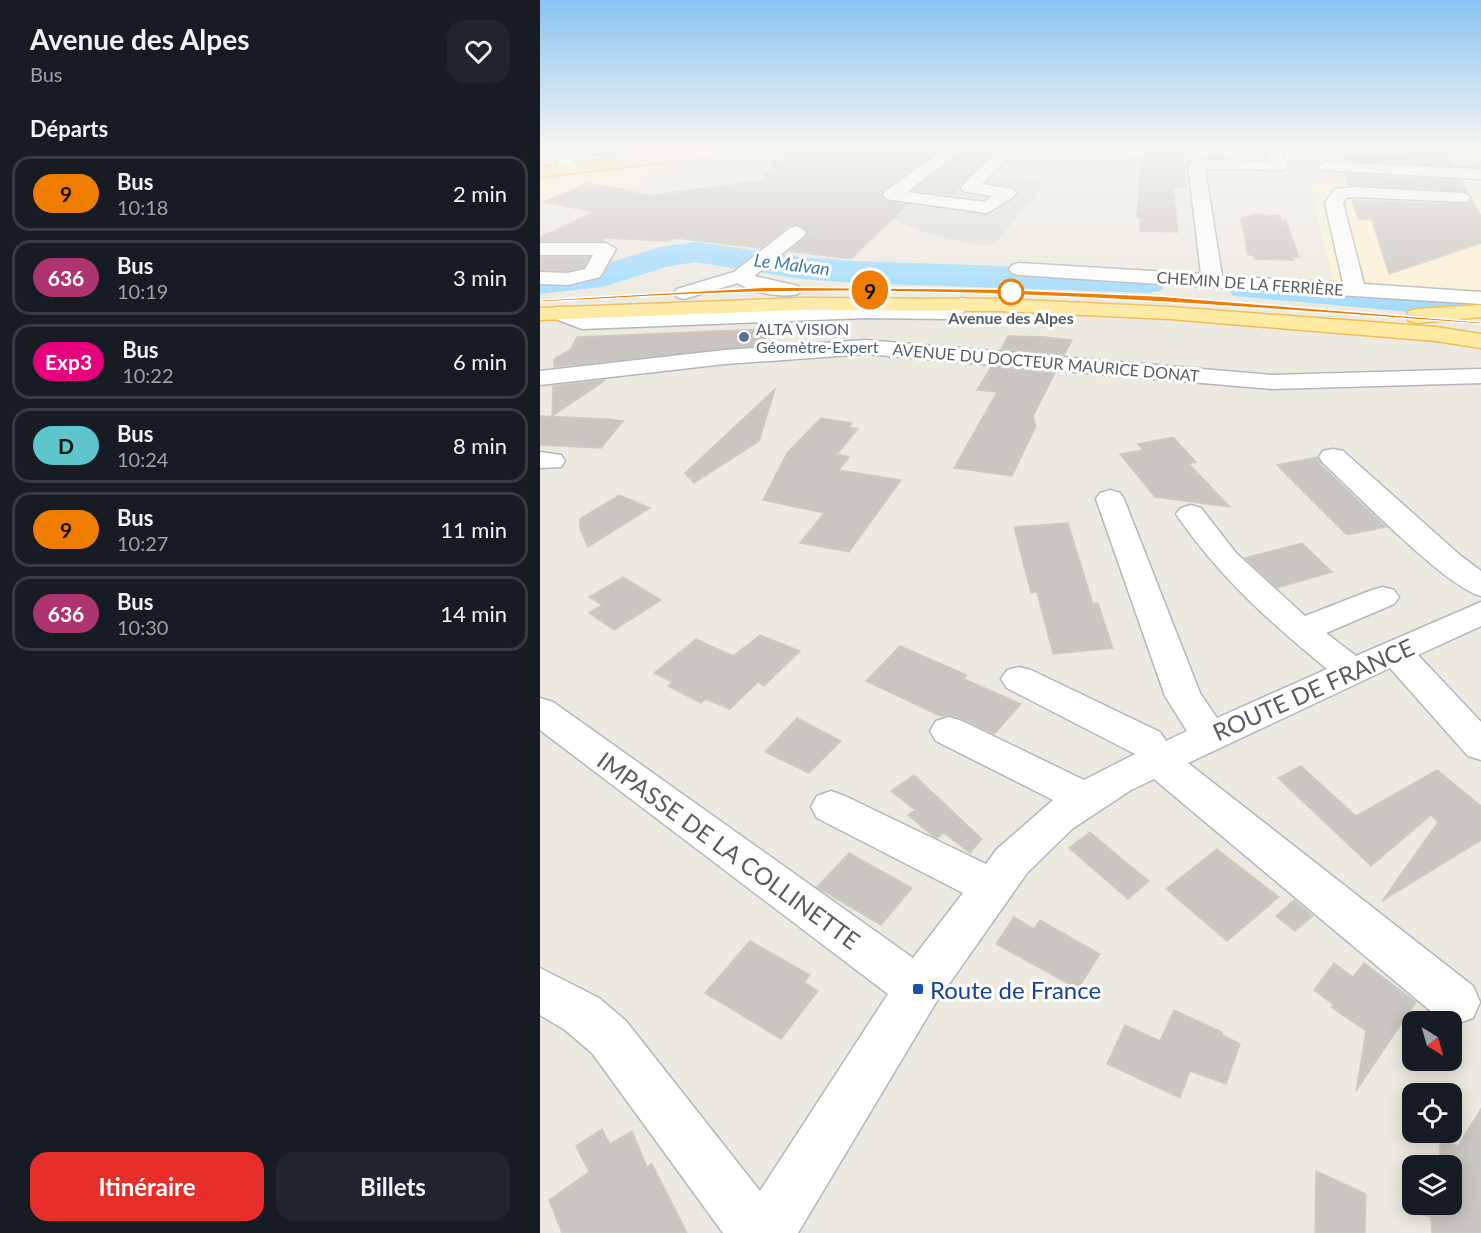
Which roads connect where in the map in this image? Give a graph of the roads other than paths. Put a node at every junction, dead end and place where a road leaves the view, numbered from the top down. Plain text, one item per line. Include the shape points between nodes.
1 (962, 205) edge
2 (992, 205) edge
3 (1202, 205) edge
4 (1334, 205) edge
5 (797, 232) dead end
6 (540, 249) edge
7 (1019, 269) dead end
8 (744, 274) junction
9 (540, 278) edge
10 (1212, 279) junction
11 (791, 290) junction
12 (1355, 290) junction
13 (684, 292) junction
14 (555, 298) edge
15 (961, 304) joint
16 (1479, 311) edge
17 (1481, 341) edge
18 (1481, 376) edge
19 (540, 378) edge
20 (1333, 457) dead end
21 (1110, 499) dead end
22 (1191, 514) dead end
23 (1481, 586) edge
24 (1383, 597) dead end
25 (1481, 613) edge
26 (1302, 630) junction
27 (1395, 652) junction
28 (1352, 671) junction
29 (1019, 679) dead end
30 (540, 711) edge
31 (949, 731) dead end
32 (1209, 735) junction
33 (1481, 746) edge
34 (1158, 760) junction
35 (1086, 799) junction
36 (831, 807) dead end
37 (992, 887) junction
38 (918, 989) junction
39 (540, 990) edge
40 (1456, 1002) dead end
41 (768, 1231) edge

1 - 2 street via 987,208
3 - 10 street
4 - 12 street
5 - 8 street
6 - 14 street via 606,249 593,273
7 - 10 street, CHEMIN DE LA FERRIÈRE
8 - 11 street via 752,283
8 - 13 street
9 - 14 street
10 - 12 street, CHEMIN DE LA FERRIÈRE
11 - 13 main road
11 - 16 main road via 1089,295 1399,316
12 - 16 street, CHEMIN DE LA FERRIÈRE via 1448,297
13 - 14 main road
14 - 15 street via 582,322 865,312 949,313
15 - 17 main road via 1170,313
18 - 19 street, AVENUE DU DOCTEUR MAURICE DONAT via 1272,382 866,347 724,357
20 - 23 street via 1450,563
21 - 32 street via 1184,696
22 - 26 street via 1242,580
24 - 26 street
25 - 27 street, ROUTE DE FRANCE
26 - 28 street
27 - 28 street, ROUTE DE FRANCE
27 - 33 street
28 - 32 street, ROUTE DE FRANCE
29 - 34 street via 1147,742
30 - 38 street, IMPASSE DE LA COLLINETTE
31 - 35 street
32 - 34 street, ROUTE DE FRANCE
34 - 35 street, ROUTE DE FRANCE
34 - 40 street
35 - 37 street, ROUTE DE FRANCE via 1058,818 1012,861
36 - 37 street
37 - 38 street, ROUTE DE FRANCE
38 - 41 street, ROUTE DE FRANCE
39 - 41 street via 582,1014 609,1037 747,1219

